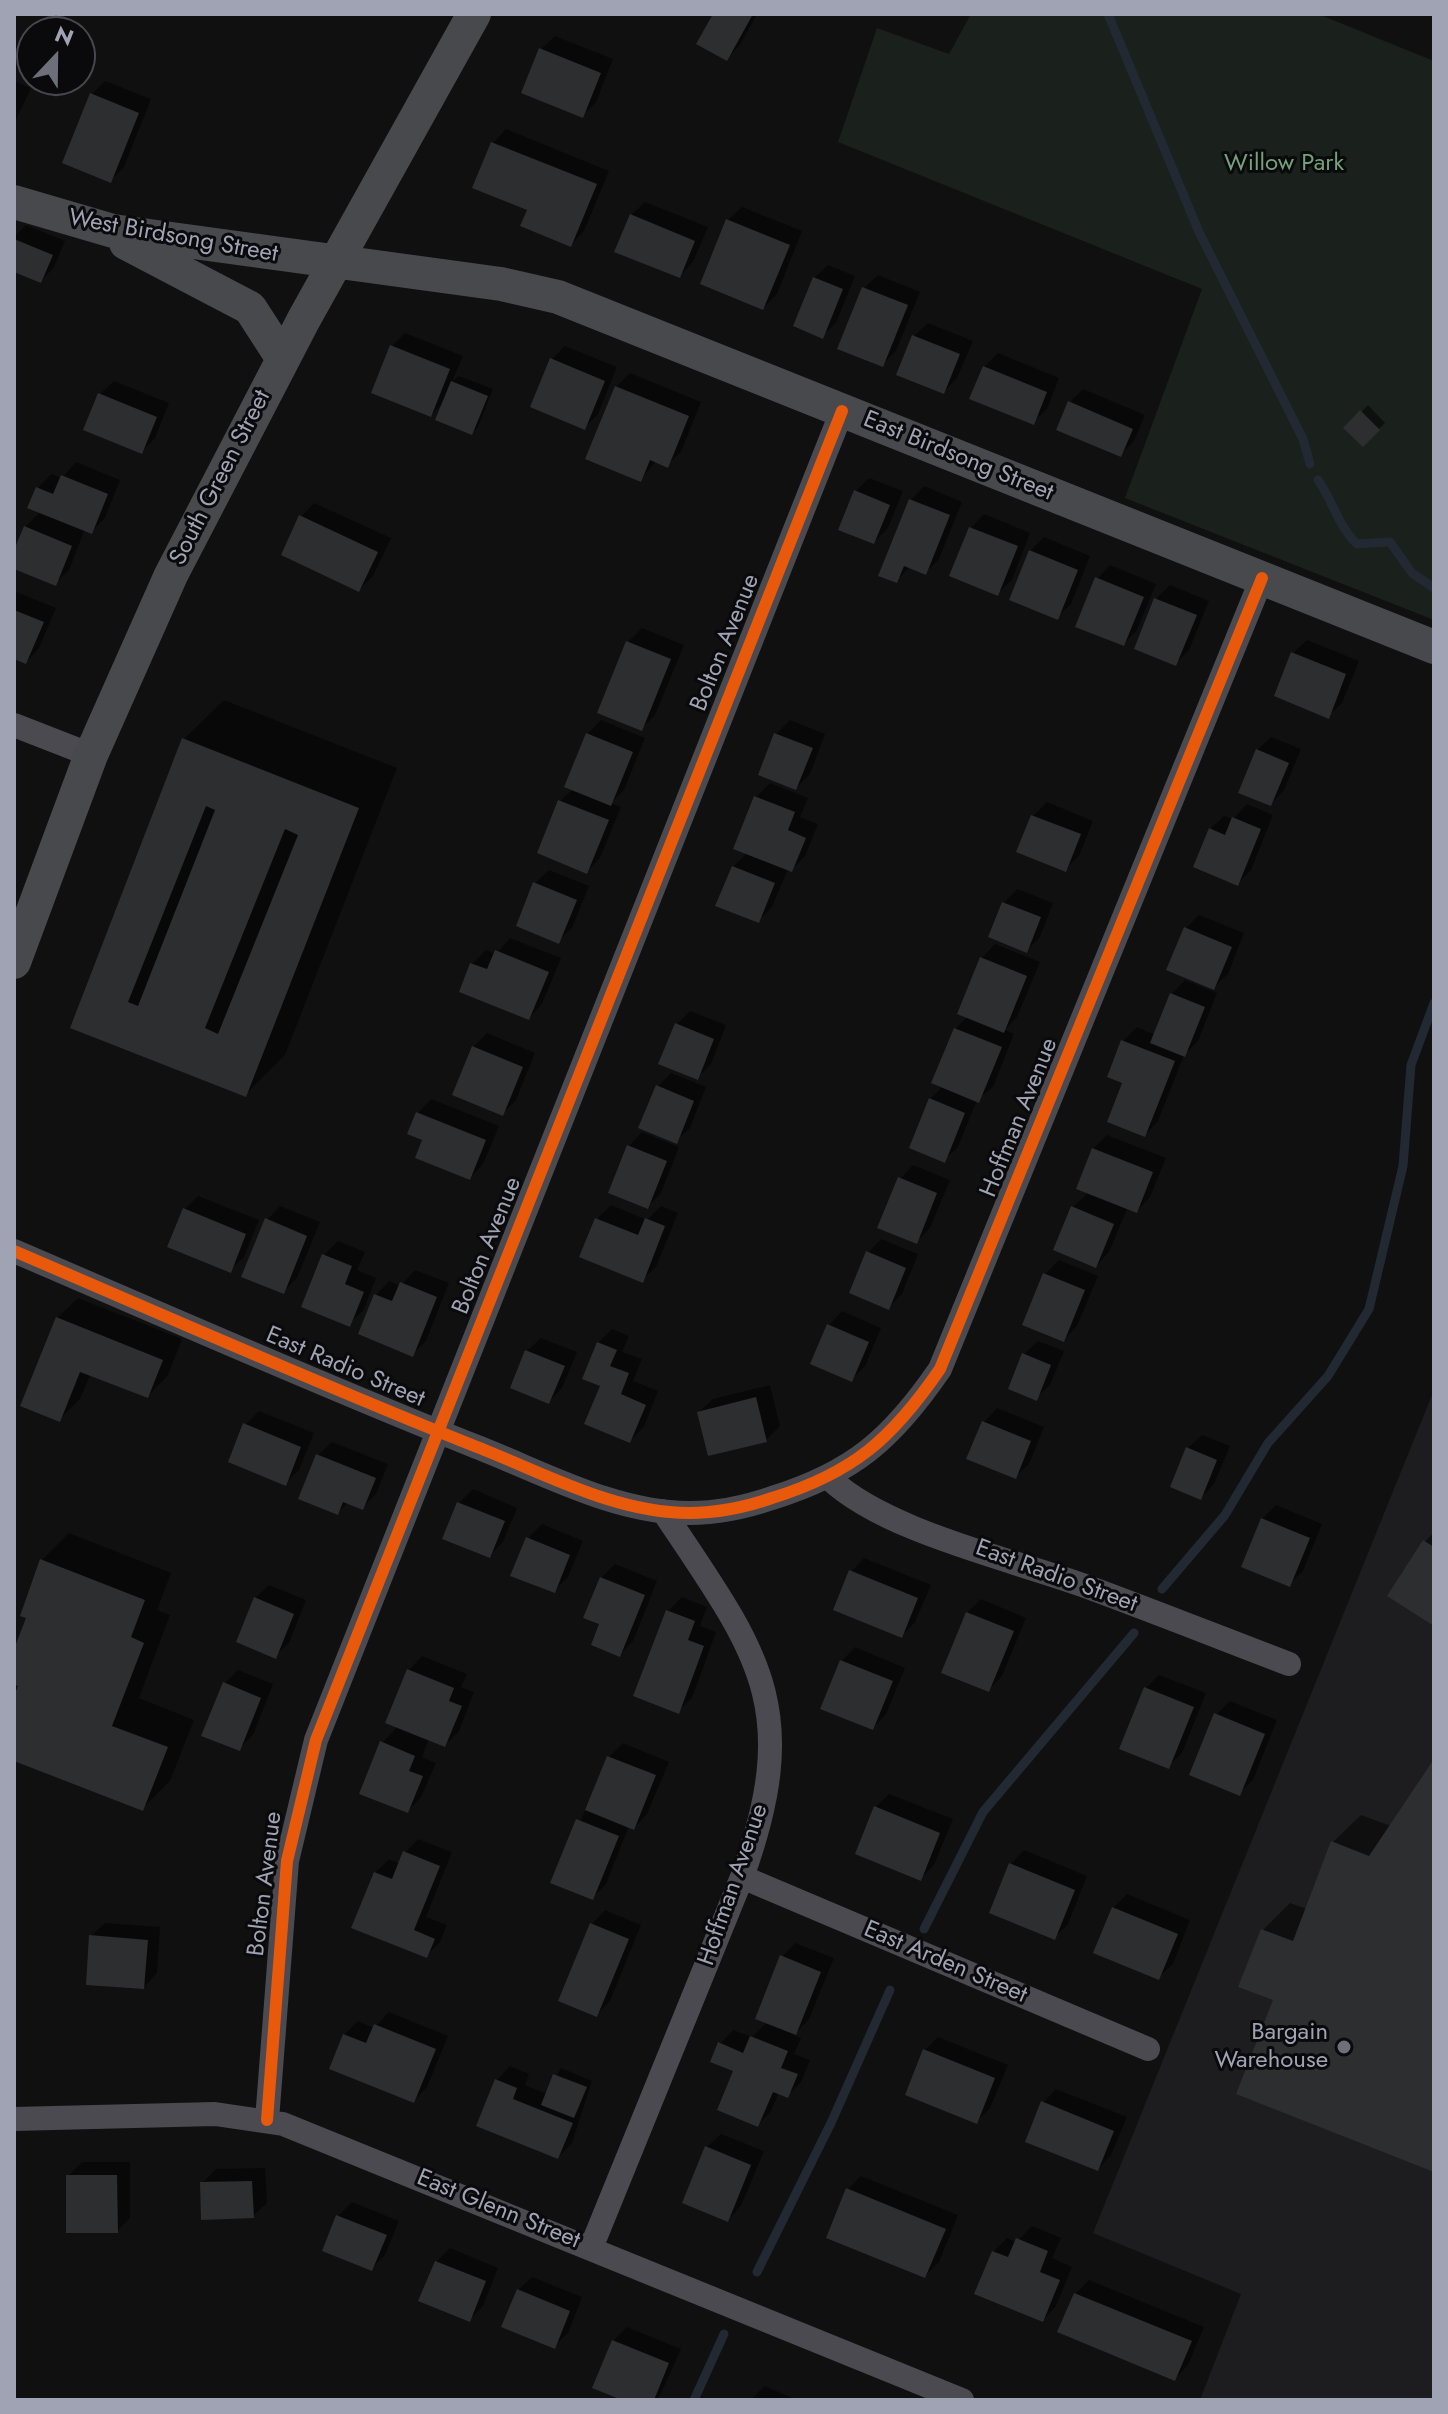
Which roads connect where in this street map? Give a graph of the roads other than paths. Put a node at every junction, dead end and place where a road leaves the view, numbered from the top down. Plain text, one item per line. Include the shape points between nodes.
1 (474, 14) edge
2 (14, 202) edge
3 (93, 227) junction
4 (335, 263) junction
5 (283, 359) junction
6 (842, 411) junction
7 (1262, 578) junction
8 (1434, 647) edge
9 (14, 725) edge
10 (91, 755) junction
11 (14, 962) edge
12 (14, 1251) edge
13 (438, 1431) junction
14 (829, 1478) junction
15 (663, 1511) junction
16 (1289, 1664) dead end
17 (742, 1877) junction
18 (1148, 2049) dead end
19 (14, 2119) edge
20 (267, 2120) junction
21 (591, 2248) junction
22 (962, 2400) edge

1 - 4 street, South Green Street
2 - 3 street, West Birdsong Street
3 - 4 street, West Birdsong Street
3 - 5 street via 250,308
4 - 5 street, South Green Street
4 - 6 street, East Birdsong Street via 501,284 558,297
5 - 10 street, South Green Street via 171,575
6 - 7 street, East Birdsong Street
6 - 13 street, Bolton Avenue
7 - 8 street, East Birdsong Street
7 - 14 street, Hoffman Avenue via 940,1369 879,1442
9 - 10 street
10 - 11 street, South Green Street
12 - 13 street, East Radio Street
13 - 15 street, East Radio Street via 606,1498
13 - 20 street, Bolton Avenue via 305,1778 284,1885
14 - 15 street, Hoffman Avenue via 737,1507
14 - 16 street, East Radio Street via 861,1504 895,1520
15 - 17 street, Hoffman Avenue via 748,1642 766,1694 768,1783
17 - 18 street, East Arden Street
17 - 21 street, Hoffman Avenue
19 - 20 street, East Glenn Street via 215,2114
20 - 21 street, East Glenn Street
21 - 22 street, East Glenn Street

